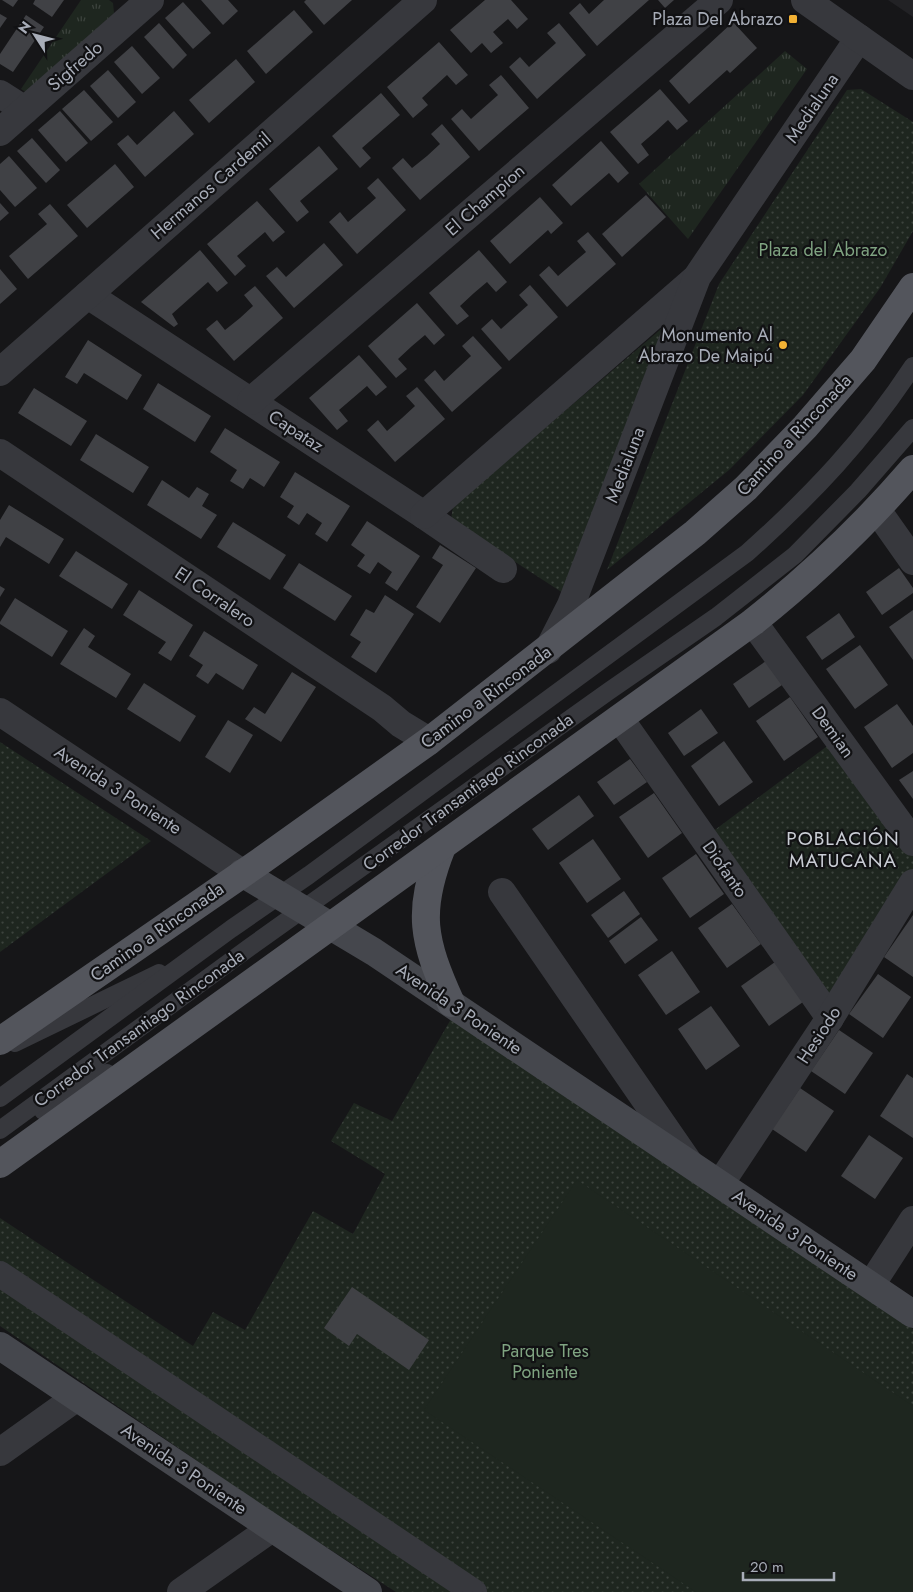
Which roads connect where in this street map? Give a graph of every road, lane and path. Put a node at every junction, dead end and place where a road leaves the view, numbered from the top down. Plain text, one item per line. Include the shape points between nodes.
1 (423, 0) edge
2 (719, 0) edge
3 (804, 0) edge
4 (145, 1) edge
5 (859, 38) junction
6 (913, 76) edge
7 (0, 94) edge
8 (25, 110) junction
9 (0, 132) edge
10 (697, 277) junction
11 (913, 287) edge
12 (88, 295) junction
13 (913, 366) edge
14 (0, 372) edge
15 (251, 401) junction
16 (913, 428) edge
17 (0, 453) edge
18 (913, 469) edge
19 (877, 510) junction
20 (424, 515) junction
21 (913, 562) edge
22 (503, 569) dead end
23 (754, 622) junction
24 (548, 650) junction
25 (0, 712) edge
26 (620, 719) junction
27 (429, 741) junction
28 (913, 842) edge
29 (442, 847) junction
30 (242, 873) junction
31 (913, 884) edge
32 (502, 892) dead end
33 (279, 894) junction
34 (303, 909) junction
35 (331, 925) junction
36 (200, 954) junction
37 (238, 992) junction
38 (451, 1003) junction
39 (830, 1018) junction
40 (0, 1041) edge
41 (0, 1050) edge
42 (0, 1098) edge
43 (0, 1130) edge
44 (0, 1137) edge
45 (689, 1163) junction
46 (0, 1164) edge
47 (720, 1184) junction
48 (913, 1220) edge
49 (0, 1274) edge
50 (871, 1286) junction
51 (913, 1314) edge
52 (0, 1346) edge
53 (77, 1397) junction
54 (0, 1452) edge
55 (272, 1528) junction
56 (181, 1592) edge
57 (368, 1592) edge
58 (474, 1592) edge

1 - 12 street, Hermanos Cardemil
2 - 15 street, El Champion
3 - 5 street
4 - 8 street, Sigfredo
5 - 6 street
5 - 10 street, Medialuna
7 - 8 street
8 - 9 street, Sigfredo
10 - 20 street, Medialuna
10 - 24 street, Medialuna via 571,605
11 - 24 main road, Camino a Rinconada via 863,360 805,427 752,481 695,534
12 - 14 street, Hermanos Cardemil
12 - 15 street, Capataz
13 - 33 lane, Corredor Transantiago Rinconada via 853,447 820,484 747,553
15 - 20 street, Capataz
16 - 34 lane, Corredor Transantiago Rinconada via 858,491 795,555 716,617
17 - 27 street, El Corralero
18 - 19 main road
19 - 21 street
19 - 23 main road via 815,571
20 - 22 street, Capataz
23 - 26 main road
23 - 28 street, Demian
24 - 27 main road, Camino a Rinconada
25 - 30 street, Avenida 3 Poniente
26 - 29 main road
26 - 39 street, Diofanto
27 - 30 main road, Camino a Rinconada
29 - 35 main road
29 - 38 main road via 428,888 425,928 431,956
30 - 33 main road, Avenida 3 Poniente
30 - 40 main road, Camino a Rinconada
31 - 39 street, Hesiodo
32 - 45 street
33 - 34 main road, Avenida 3 Poniente
33 - 36 lane, Corredor Transantiago Rinconada
34 - 35 main road, Avenida 3 Poniente
34 - 43 lane, Corredor Transantiago Rinconada
35 - 37 main road
35 - 38 main road, Avenida 3 Poniente
36 - 41 lane, Corredor Transantiago Rinconada
36 - 42 lane, Corredor Transantiago Rinconada
37 - 44 lane, Corredor Transantiago Rinconada
37 - 46 main road
38 - 45 main road, Avenida 3 Poniente
39 - 47 street, Hesiodo
45 - 47 main road, Avenida 3 Poniente
47 - 50 main road, Avenida 3 Poniente
48 - 50 street
49 - 58 street
50 - 51 main road, Avenida 3 Poniente
52 - 53 main road, Avenida 3 Poniente
53 - 54 street
53 - 55 main road, Avenida 3 Poniente
55 - 56 street
55 - 57 main road, Avenida 3 Poniente

